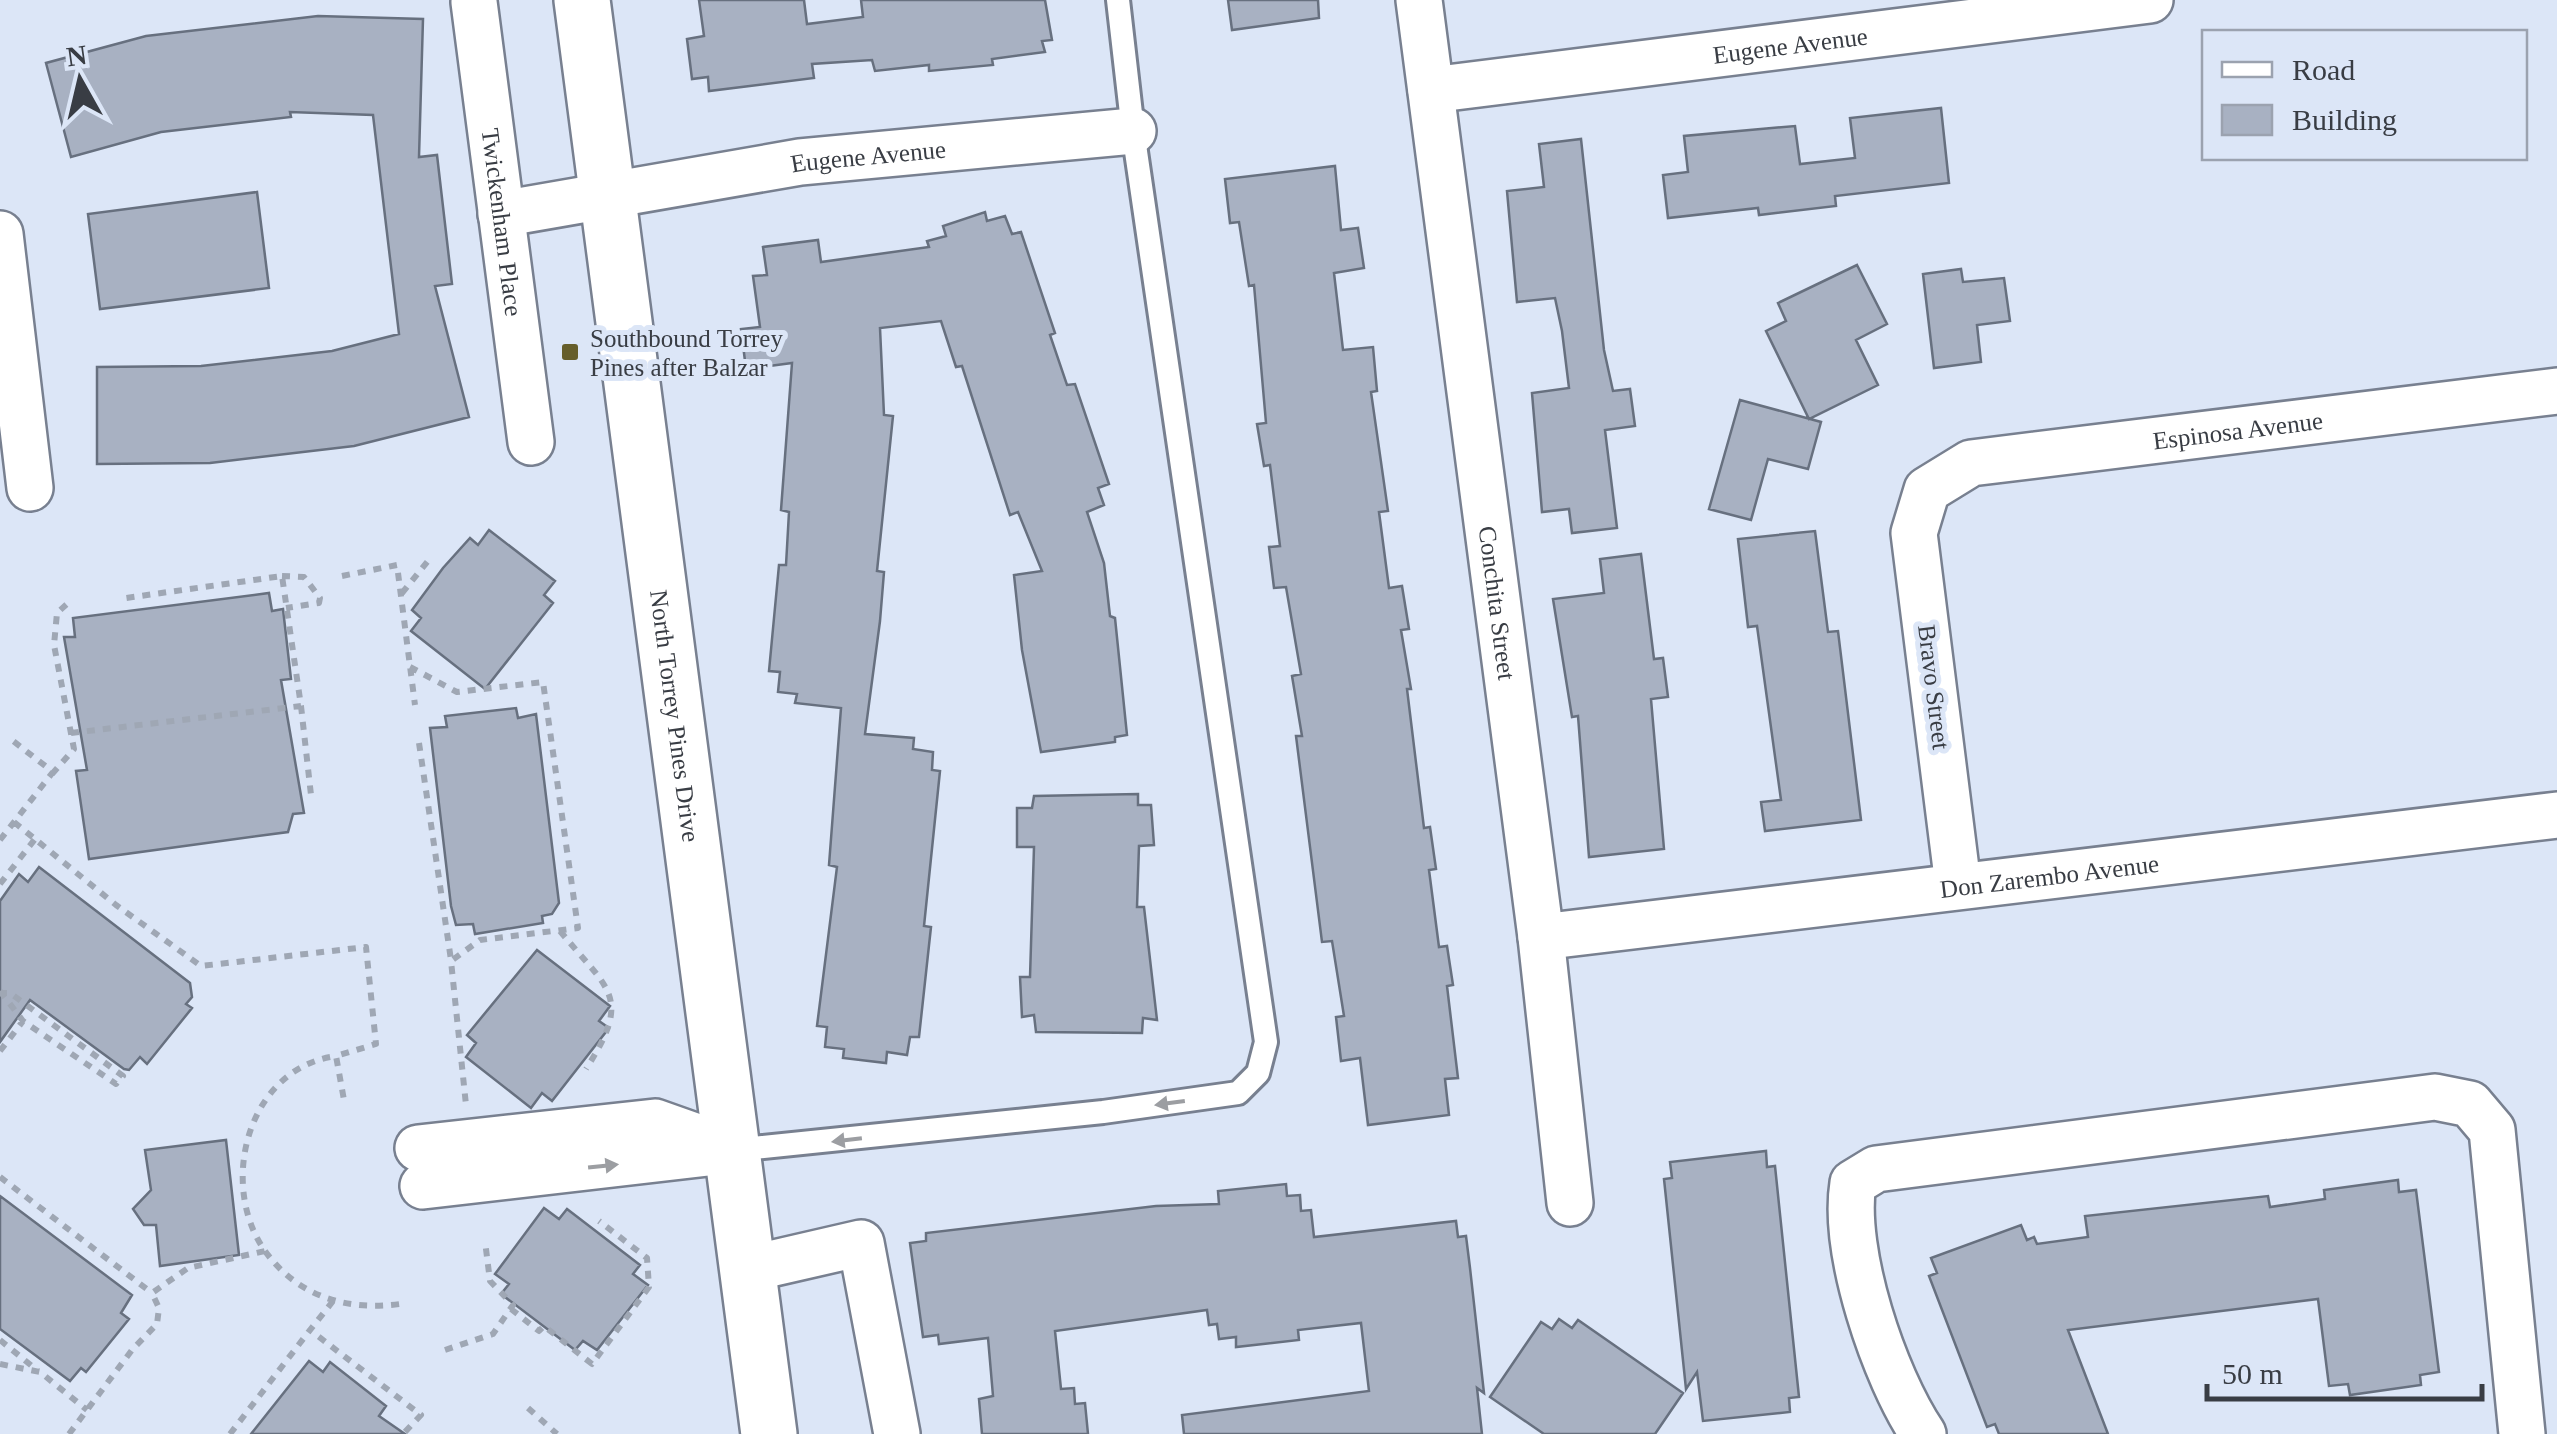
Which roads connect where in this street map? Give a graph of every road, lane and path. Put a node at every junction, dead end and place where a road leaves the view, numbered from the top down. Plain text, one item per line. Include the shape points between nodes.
1 (582, 0) edge
2 (1118, 0) edge
3 (1419, 0) edge
4 (2150, 0) edge
5 (474, 2) edge
6 (1431, 90) junction
7 (1132, 131) junction
8 (609, 197) junction
9 (501, 214) junction
10 (0, 234) edge
11 (2557, 391) edge
12 (530, 442) dead end
13 (30, 488) dead end
14 (1927, 490) joint
15 (428, 561) dead end
16 (282, 576) junction
17 (342, 576) dead end
18 (401, 594) junction
19 (126, 598) dead end
20 (68, 604) dead end
21 (286, 608) junction
22 (410, 667) junction
23 (415, 705) dead end
24 (301, 706) junction
25 (72, 733) junction
26 (8, 737) dead end
27 (420, 744) dead end
28 (52, 774) junction
29 (310, 794) dead end
30 (2557, 815) edge
31 (14, 822) junction
32 (0, 840) edge
33 (35, 840) junction
34 (0, 884) edge
35 (1958, 885) junction
36 (559, 930) junction
37 (1542, 937) junction
38 (451, 961) junction
39 (2, 992) edge
40 (23, 1021) junction
41 (0, 1051) edge
42 (336, 1056) junction
43 (586, 1069) dead end
44 (344, 1100) dead end
45 (468, 1118) dead end
46 (734, 1150) junction
47 (421, 1167) dead end
48 (0, 1178) edge
49 (1570, 1203) dead end
50 (598, 1221) dead end
51 (486, 1242) dead end
52 (265, 1251) junction
53 (748, 1269) junction
54 (152, 1293) junction
55 (333, 1301) junction
56 (400, 1304) dead end
57 (511, 1309) junction
58 (310, 1330) junction
59 (0, 1340) edge
60 (445, 1350) dead end
61 (0, 1364) edge
62 (44, 1375) junction
63 (528, 1408) dead end
64 (88, 1410) junction
65 (1902, 1426) edge
66 (69, 1434) edge
67 (230, 1434) edge
68 (403, 1434) edge
69 (557, 1434) edge
70 (770, 1434) edge
71 (897, 1434) edge
72 (2522, 1434) edge

1 - 8 main road, North Torrey Pines Drive
2 - 7 lane
3 - 6 street, Conchita Street
4 - 6 street, Eugene Avenue
5 - 9 street, Twickenham Place
6 - 37 street, Conchita Street
7 - 8 street, Eugene Avenue via 800,162
7 -> 46 lane via 1266,1042 1258,1073 1238,1093
8 - 9 street, Eugene Avenue
8 - 46 main road, North Torrey Pines Drive
9 - 12 street, Twickenham Place
10 - 13 street
11 - 14 street, Espinosa Avenue via 1970,463
14 - 35 street, Bravo Street via 1914,533
15 - 18 path
16 - 19 path
16 - 21 path
16 - 21 path via 304,577 320,598
17 - 18 path via 397,565
18 - 22 path
20 - 25 path via 56,613 54,645
21 - 24 path
22 - 23 path
22 - 36 path via 457,692 543,682 578,928
24 - 25 path
24 - 29 path
25 - 28 path via 74,749
26 - 28 path
27 - 38 path
28 - 31 path
30 - 35 street, Don Zarembo Avenue
31 - 32 path
31 - 33 path
33 - 34 path
33 - 42 path via 201,966 366,946 376,1044
35 - 37 street, Don Zarembo Avenue
36 - 38 path via 480,940
36 - 43 path via 612,995 615,1010 606,1040
37 - 49 street, Conchita Street
38 - 45 path
39 - 40 path
39 - 40 path via 122,1076 116,1084
40 - 41 path
42 - 44 path
42 - 52 path via 296,1070 263,1103 252,1125 241,1194
46 - 47 street via 544,1153
46 - 53 main road, North Torrey Pines Drive
48 - 54 path
50 - 57 path via 647,1258 649,1287 592,1364
51 - 57 path via 490,1282
52 - 54 path via 188,1268
52 - 55 path via 293,1279
53 - 70 main road, North Torrey Pines Drive
53 - 71 street via 861,1243
54 - 64 path via 158,1324
55 - 56 path via 357,1308
55 - 58 path
57 - 60 path via 493,1334
58 - 67 path
58 - 68 path via 424,1416
59 - 62 path
61 - 62 path
62 - 64 path
63 - 69 path
64 - 66 path
65 - 72 street via 1849,1208 1852,1182 1876,1169 2435,1097 2470,1104 2492,1130

